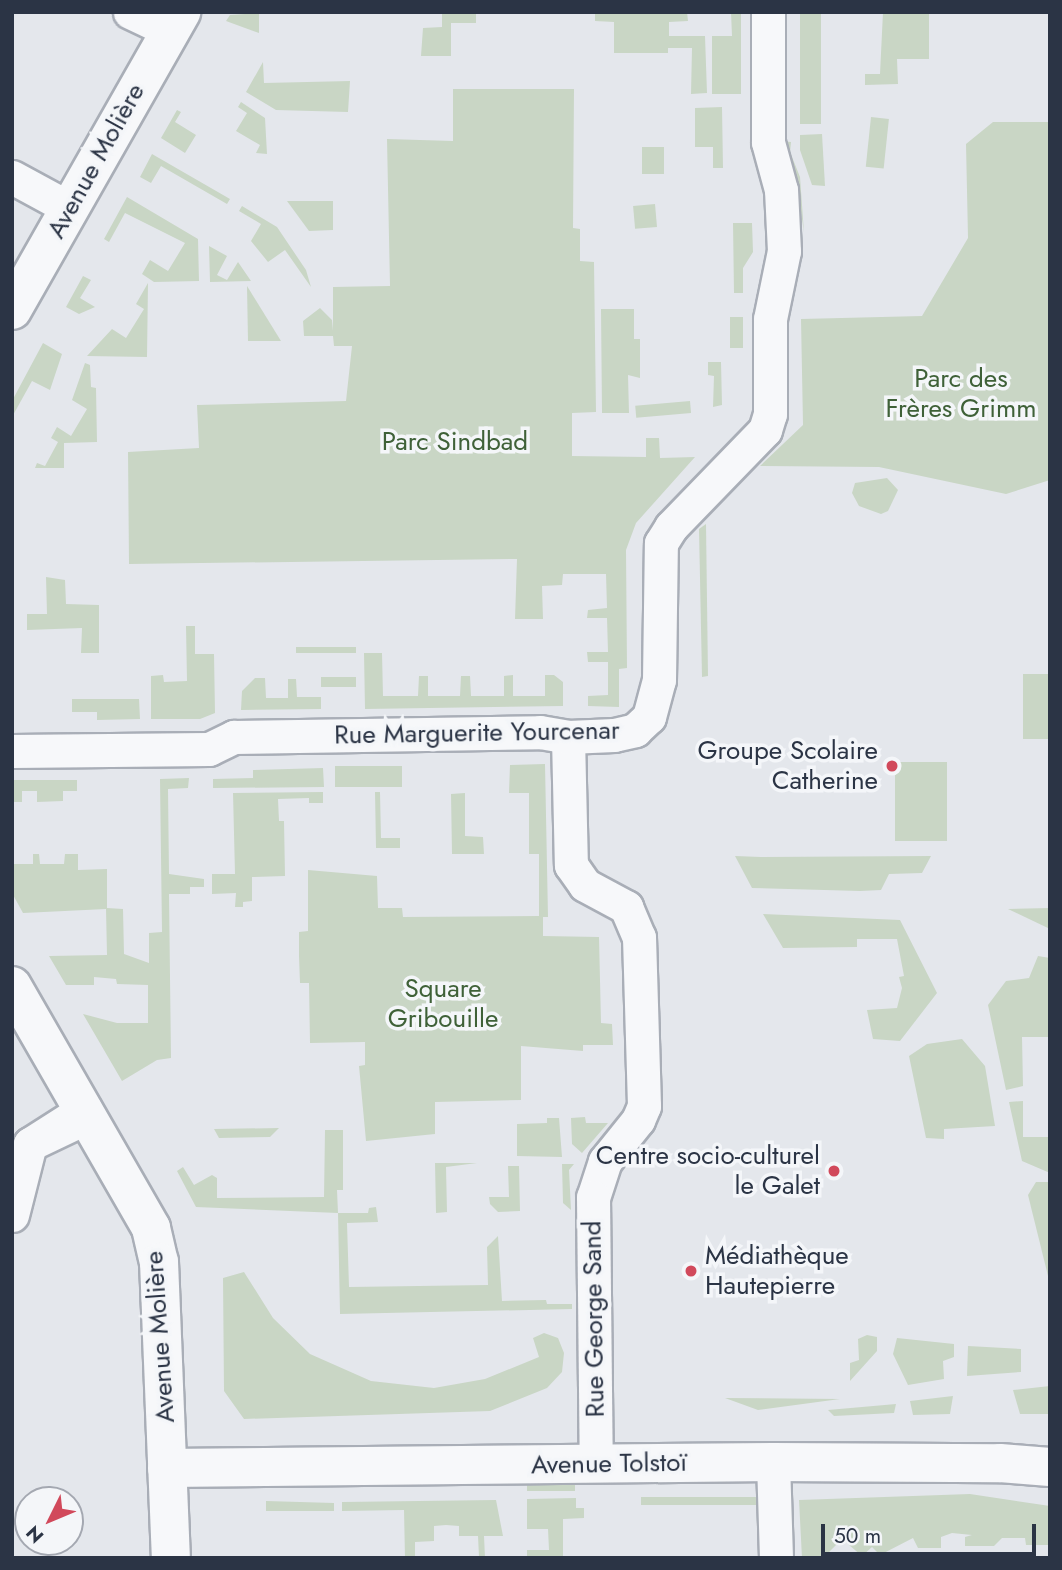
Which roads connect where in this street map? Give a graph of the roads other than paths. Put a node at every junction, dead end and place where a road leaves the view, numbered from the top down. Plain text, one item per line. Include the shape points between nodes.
1 (130, 12) edge
2 (768, 12) edge
3 (175, 22) edge
4 (12, 177) edge
5 (69, 208) junction
6 (12, 310) edge
7 (568, 737) junction
8 (12, 751) edge
9 (12, 986) edge
10 (87, 1112) junction
11 (12, 1215) edge
12 (773, 1462) junction
13 (596, 1465) junction
14 (1050, 1467) edge
15 (167, 1468) junction
16 (171, 1558) edge
17 (776, 1558) edge

1 - 3 street
2 - 7 street, Rue Marguerite Yourcenar via 768,142 781,190 784,251 770,319 770,414 765,430 671,527 662,543 659,680 649,717 635,730
3 - 5 street, Avenue Molière
4 - 5 street
5 - 6 street, Avenue Molière
7 - 8 street, Rue Marguerite Yourcenar via 540,732 234,737 209,749
7 - 13 street, Rue George Sand via 571,865 585,885 626,907 639,937 644,1106 606,1161 593,1197
9 - 10 street, Avenue Molière
10 - 11 street via 30,1144
10 - 15 street, Avenue Molière via 134,1192 159,1262
12 - 13 street, Avenue Tolstoï
12 - 14 street, Avenue Tolstoï
12 - 17 street
13 - 15 street, Avenue Tolstoï
15 - 16 street, Avenue Molière

